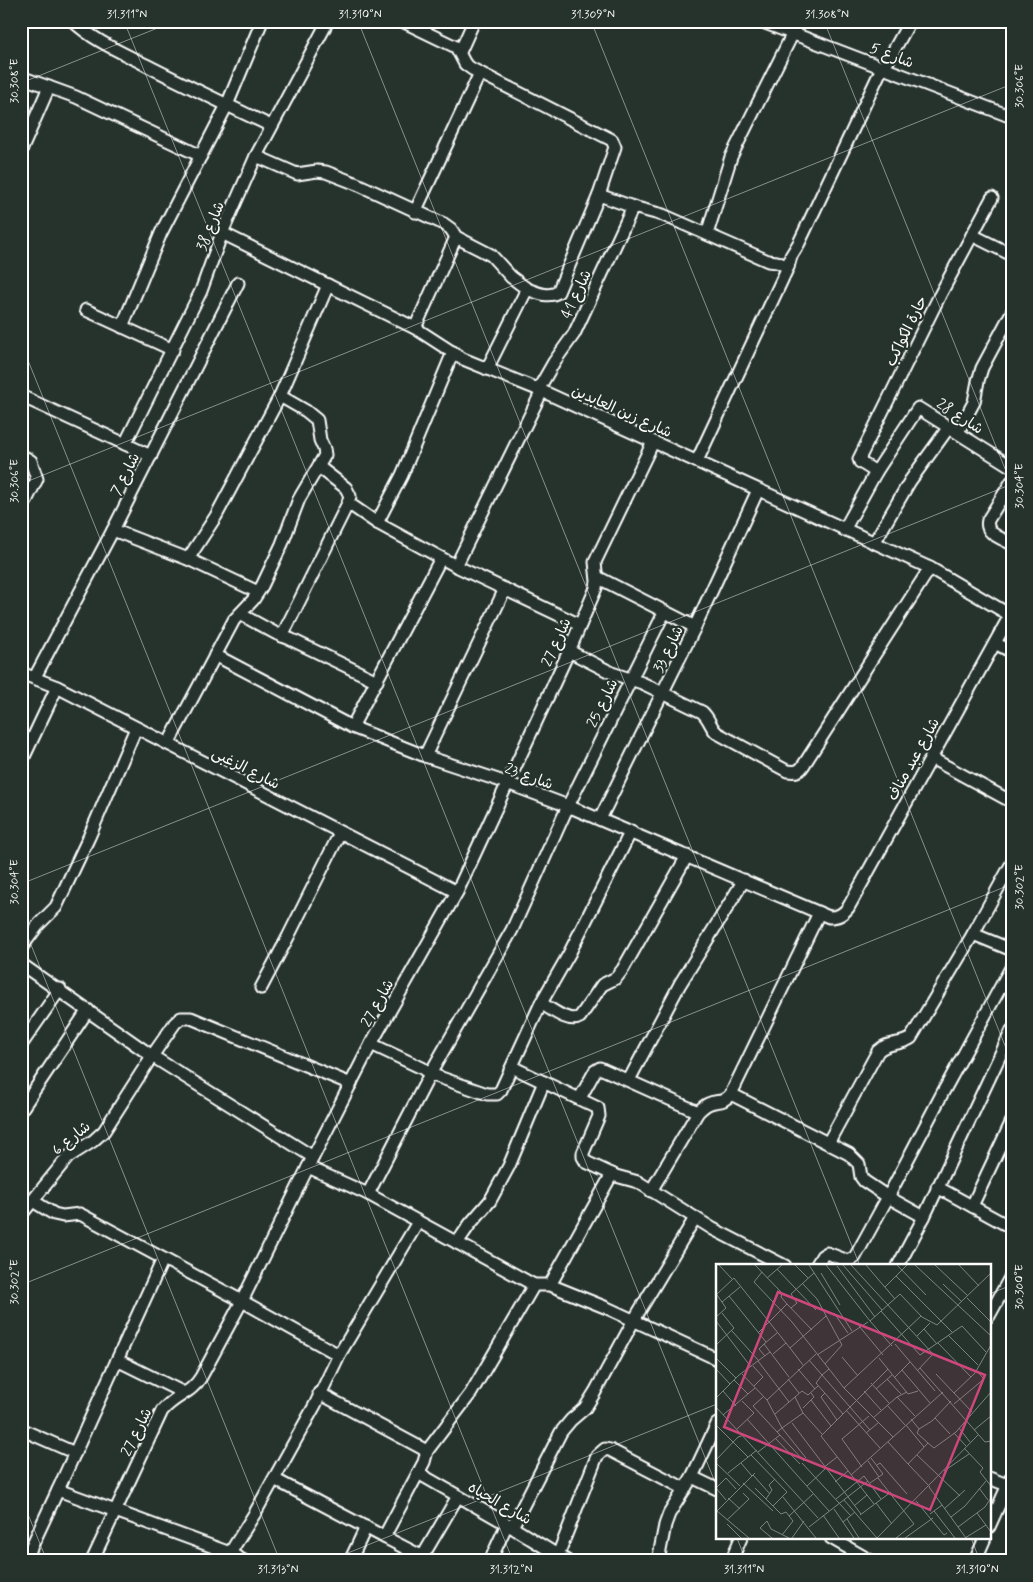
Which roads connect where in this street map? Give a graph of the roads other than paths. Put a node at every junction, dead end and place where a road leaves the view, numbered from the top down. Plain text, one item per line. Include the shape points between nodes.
1 (73, 21) edge
2 (262, 21) edge
3 (328, 21) edge
4 (402, 21) edge
5 (474, 21) edge
6 (760, 21) edge
7 (799, 21) edge
8 (910, 21) edge
9 (418, 25) edge
10 (794, 33) junction
11 (460, 52) junction
12 (883, 68) junction
13 (480, 73) junction
14 (21, 77) edge
15 (49, 87) junction
16 (227, 106) junction
17 (1011, 116) edge
18 (271, 126) junction
19 (21, 151) edge
20 (201, 156) junction
21 (256, 156) junction
22 (599, 195) junction
23 (992, 198) dead end
24 (633, 208) junction
25 (415, 212) junction
26 (222, 233) junction
27 (707, 234) junction
28 (972, 235) junction
29 (456, 237) junction
30 (1012, 255) edge
31 (788, 267) junction
32 (238, 283) dead end
33 (328, 286) junction
34 (527, 289) junction
35 (86, 310) dead end
36 (1012, 312) edge
37 (122, 327) junction
38 (415, 328) junction
39 (172, 350) junction
40 (453, 352) junction
41 (486, 369) junction
42 (540, 391) junction
43 (21, 396) edge
44 (280, 396) junction
45 (953, 429) junction
46 (653, 442) junction
47 (125, 444) junction
48 (21, 455) edge
49 (151, 456) junction
50 (697, 462) junction
51 (319, 467) junction
52 (1012, 467) edge
53 (876, 472) junction
54 (1011, 485) edge
55 (758, 490) junction
56 (348, 503) junction
57 (21, 511) edge
58 (377, 523) junction
59 (113, 530) junction
60 (844, 530) junction
61 (874, 543) junction
62 (1012, 544) edge
63 (441, 558) junction
64 (188, 560) junction
65 (456, 566) junction
66 (930, 568) junction
67 (597, 577) junction
68 (505, 589) junction
69 (258, 592) junction
70 (664, 613) junction
71 (240, 614) junction
72 (1011, 614) edge
73 (580, 625) junction
74 (695, 628) junction
75 (282, 636) junction
76 (995, 643) junction
77 (569, 651) junction
78 (1012, 652) edge
79 (215, 655) junction
80 (21, 673) edge
81 (35, 677) junction
82 (630, 679) junction
83 (378, 681) junction
84 (57, 687) junction
85 (662, 693) junction
86 (352, 727) junction
87 (136, 728) junction
88 (168, 744) junction
89 (425, 756) junction
90 (931, 758) junction
91 (21, 763) edge
92 (507, 783) junction
93 (1012, 802) edge
94 (568, 806) junction
95 (600, 819) junction
96 (631, 831) junction
97 (340, 833) junction
98 (687, 856) junction
99 (1012, 863) edge
100 (744, 880) junction
101 (456, 892) junction
102 (819, 913) junction
103 (836, 917) joint
104 (973, 934) junction
105 (21, 948) edge
106 (1012, 950) edge
107 (21, 964) edge
108 (1012, 966) edge
109 (261, 988) dead end
110 (60, 989) junction
111 (541, 1003) junction
112 (88, 1010) junction
113 (1012, 1030) edge
114 (371, 1044) junction
115 (21, 1045) edge
116 (152, 1056) junction
117 (512, 1067) junction
118 (430, 1074) junction
119 (629, 1080) junction
120 (544, 1082) junction
121 (351, 1084) junction
122 (731, 1094) junction
123 (580, 1098) junction
124 (21, 1110) edge
125 (698, 1112) junction
126 (1012, 1121) edge
127 (828, 1143) junction
128 (310, 1162) junction
129 (612, 1174) junction
130 (938, 1187) junction
131 (651, 1191) junction
132 (368, 1194) junction
133 (888, 1196) junction
134 (33, 1201) junction
135 (972, 1206) junction
136 (21, 1215) edge
137 (924, 1217) junction
138 (695, 1218) junction
139 (418, 1222) junction
140 (1012, 1228) edge
141 (457, 1243) junction
142 (163, 1259) junction
143 (781, 1264) edge
144 (817, 1264) edge
145 (899, 1264) edge
146 (1012, 1274) edge
147 (534, 1284) junction
148 (550, 1285) junction
149 (242, 1300) junction
150 (990, 1314) edge
151 (634, 1320) junction
152 (339, 1355) junction
153 (716, 1358) edge
154 (117, 1360) junction
155 (184, 1393) junction
156 (319, 1394) junction
157 (716, 1426) edge
158 (21, 1432) edge
159 (427, 1451) junction
160 (75, 1453) junction
161 (418, 1473) junction
162 (692, 1477) junction
163 (990, 1478) edge
164 (274, 1479) junction
165 (1010, 1480) edge
166 (685, 1489) junction
167 (716, 1489) edge
168 (58, 1490) junction
169 (458, 1496) junction
170 (114, 1512) junction
171 (509, 1525) junction
172 (990, 1525) edge
173 (366, 1527) junction
174 (384, 1537) junction
175 (740, 1540) edge
176 (834, 1540) edge
177 (983, 1540) edge
178 (21, 1554) edge
179 (227, 1557) edge
180 (562, 1558) edge
181 (863, 1559) edge
182 (92, 1561) edge
183 (244, 1561) edge
184 (350, 1561) edge
185 (490, 1561) edge
186 (658, 1561) edge
187 (731, 1561) edge
188 (975, 1561) edge

1 - 16 street via 84,32 112,48
2 - 16 street
3 - 18 street, شارع 38
4 - 9 street
5 - 11 street
6 - 10 street, شارع 5
7 - 10 street
8 - 12 street
9 - 11 street
10 - 12 street, شارع 5
10 - 27 street via 731,157
11 - 13 street via 465,64
12 - 17 street, شارع 5
12 - 31 street
13 - 22 street via 612,140 614,147
13 - 25 street
14 - 15 street
15 - 19 street
15 - 20 street
16 - 18 street
16 - 20 street
18 - 21 street, شارع 38
20 - 37 street via 161,233
21 - 25 street via 297,174 326,172
21 - 26 street, شارع 38
22 - 24 street
22 - 34 street via 558,292 544,295
23 - 28 street, حارة الكواكب
24 - 27 street via 663,215
24 - 42 street, شارع 41 via 574,334 554,362
25 - 29 street via 444,224
26 - 33 street, شارع زين العابدين
26 - 39 street, شارع 38 via 201,291
27 - 31 street
28 - 30 street
28 - 53 street, حارة الكواكب via 859,459
29 - 34 street via 491,255
29 - 38 street
31 - 50 street
32 - 49 street, شارع 7
33 - 38 street, شارع زين العابدين
33 - 44 street
34 - 41 street
35 - 37 street
36 - 45 street via 982,368 974,402
37 - 39 street
38 - 40 street, شارع زين العابدين
39 - 47 street, شارع 38
40 - 41 street, شارع زين العابدين
40 - 58 street via 402,475
41 - 42 street, شارع زين العابدين
42 - 46 street, شارع زين العابدين
42 - 65 street, شارع 41
43 - 47 street
44 - 51 street via 317,420 325,455
44 - 64 street via 216,516
45 - 52 street, شارع 28
45 - 53 street, شارع 28 via 918,408
45 - 61 street via 910,482
46 - 50 street, شارع زين العابدين
46 - 67 street, شارع 27 via 595,562
47 - 49 street
48 - 57 street via 31,462 37,479
49 - 59 street, شارع 7
50 - 55 street, شارع زين العابدين
51 - 56 street via 346,488 350,496
51 - 69 street via 299,499 282,544
53 - 60 street
54 - 62 street via 988,520 987,527
55 - 60 street, شارع زين العابدين
55 - 74 street, شارع 33
56 - 58 street
56 - 75 street
58 - 63 street
59 - 64 street
59 - 81 street, شارع 7
60 - 61 street, شارع زين العابدين
61 - 66 street, شارع زين العابدين
63 - 65 street
63 - 83 street
64 - 69 street
65 - 68 street
66 - 72 street, شارع زين العابدين
66 - 85 street via 800,770 788,770 717,732 702,712
67 - 70 street
67 - 73 street, شارع 27 via 596,588
68 - 73 street
68 - 89 street
69 - 71 street
70 - 74 street
70 - 82 street, شارع 25
71 - 75 street
71 - 79 street
72 - 76 street, شارع عبد مناف
73 - 77 street, شارع 27
74 - 85 street, شارع 33
75 - 83 street
76 - 78 street
76 - 90 street, شارع عبد مناف
77 - 82 street
77 - 92 street, شارع 27
79 - 86 street, شارع 23
79 - 88 street
80 - 81 street, شارع الزغبى
81 - 84 street, شارع الزغبى
82 - 85 street
82 - 94 street, شارع 25
83 - 86 street
84 - 87 street, شارع الزغبى
84 - 91 street
85 - 95 street, شارع 33
86 - 89 street, شارع 23
87 - 88 street, شارع الزغبى
87 - 105 street via 56,907
88 - 97 street, شارع الزغبى
89 - 92 street, شارع 23
90 - 93 street
90 - 103 street, شارع عبد مناف via 848,908
92 - 94 street, شارع 23
92 - 101 street, شارع 27
94 - 95 street, شارع 23
94 - 118 street, شارع 25 via 512,930
95 - 96 street, شارع 23
96 - 98 street, شارع 23
96 - 111 street
97 - 101 street, شارع الزغبى
97 - 109 street
98 - 100 street, شارع 23
98 - 111 street via 623,969 616,978 602,985 580,1017 568,1018
99 - 104 street
100 - 102 street, شارع 23
100 - 119 street via 680,984
101 - 114 street, شارع 27
102 - 103 street, شارع 23
102 - 122 street
104 - 106 street
104 - 127 street via 911,1038 901,1044 885,1045 876,1055
107 - 110 street
108 - 133 street
110 - 112 street
110 - 115 street
111 - 117 street
112 - 116 street
112 - 124 street
113 - 130 street
114 - 118 street
114 - 121 street, شارع 27
116 - 121 street, شارع 6 via 175,1023 188,1017
116 - 128 street
116 - 134 street, شارع 6 via 99,1137 68,1156
117 - 118 street via 501,1090 492,1095
117 - 120 street
118 - 132 street, شارع 25
119 - 123 street via 598,1068
119 - 125 street
120 - 123 street
120 - 141 street via 510,1166 490,1201
121 - 128 street, شارع 27
122 - 125 street via 720,1102 706,1104
122 - 127 street
123 - 129 street via 595,1105 599,1112 583,1157 586,1162
125 - 131 street
126 - 135 street
127 - 133 street via 853,1157 859,1164 864,1182
128 - 132 street
128 - 149 street, شارع 27
129 - 131 street via 638,1182
129 - 148 street
130 - 135 street
130 - 137 street
131 - 138 street
132 - 139 street
133 - 137 street
133 - 144 street via 854,1257 844,1261 827,1253
134 - 136 street, شارع 6
134 - 142 street via 54,1214 80,1214
135 - 140 street
137 - 145 street
138 - 143 street
138 - 151 street
139 - 141 street
139 - 152 street
141 - 147 street
142 - 149 street
142 - 154 street
146 - 150 street
147 - 148 street
147 - 159 street via 471,1394
148 - 151 street
149 - 152 street
149 - 155 street, شارع 27 via 198,1382
151 - 153 street
151 - 171 street via 595,1392 585,1408 561,1432
152 - 156 street
154 - 155 street
154 - 160 street
155 - 170 street, شارع 27 via 162,1411
156 - 159 street
156 - 164 street
157 - 162 street
158 - 160 street via 25,1430
159 - 161 street
160 - 168 street
161 - 169 street, شارع الحياه
161 - 174 street
162 - 166 street
162 - 167 street
163 - 165 street
164 - 173 street
164 - 179 street
165 - 172 street
166 - 180 street via 610,1450 602,1451 597,1456
166 - 186 street via 669,1514
168 - 170 street
168 - 178 street via 30,1550
169 - 171 street, شارع الحياه
169 - 174 street via 424,1554
170 - 179 street
170 - 182 street, شارع 27
171 - 180 street, شارع الحياه
171 - 185 street
173 - 174 street
173 - 184 street
175 - 187 street
176 - 181 street
177 - 188 street
179 - 183 street

